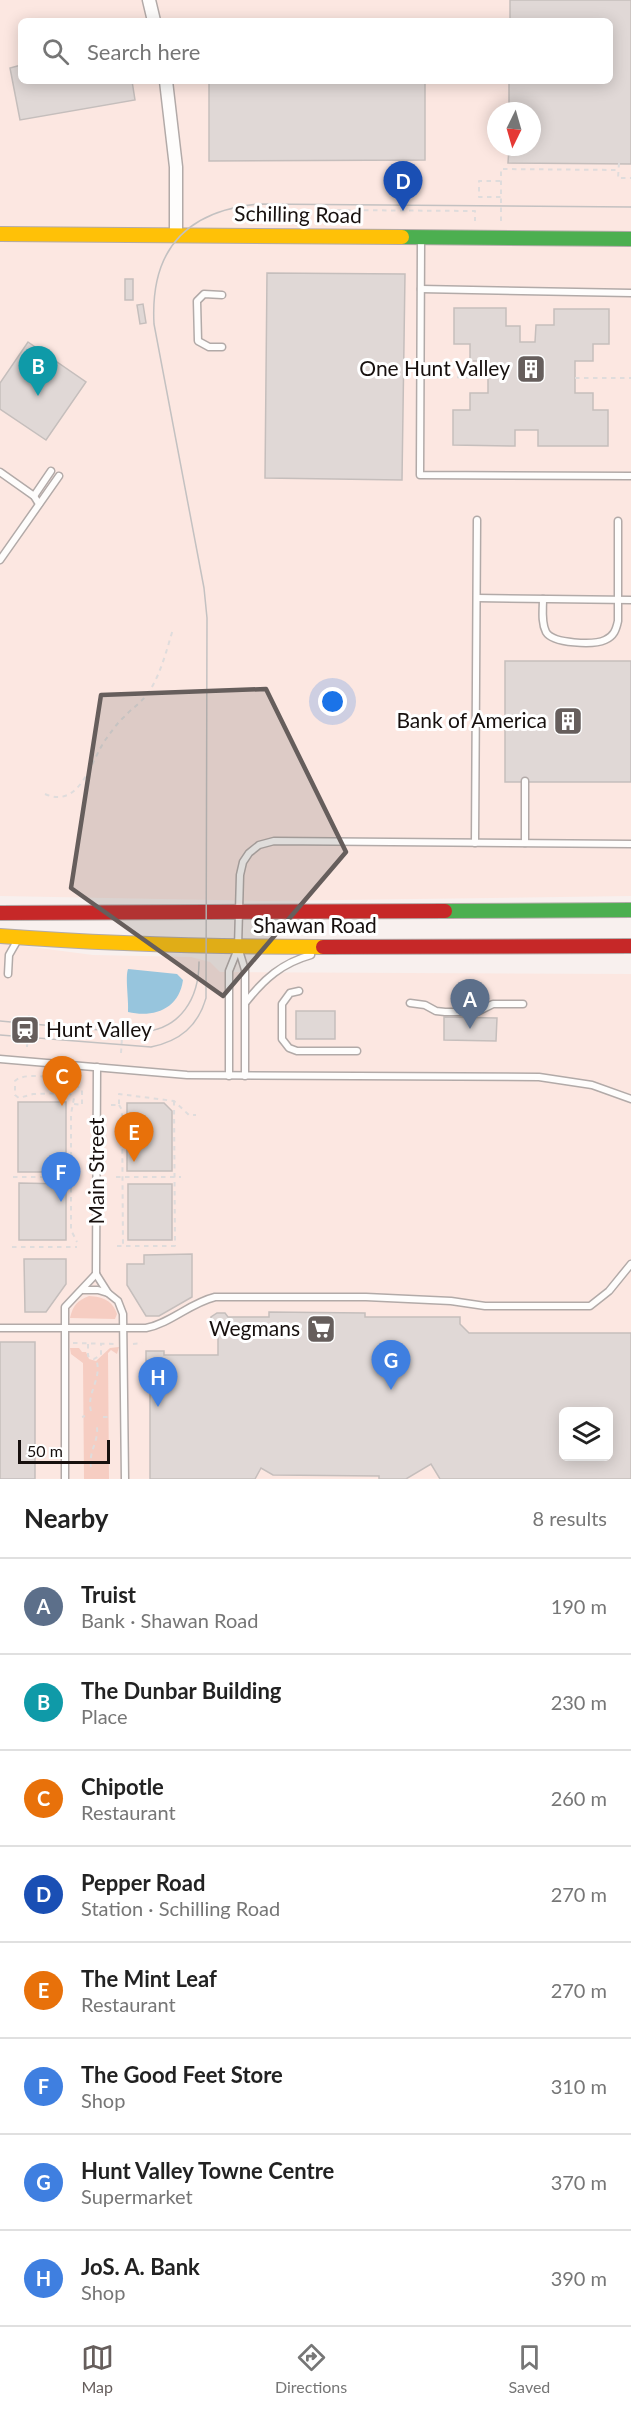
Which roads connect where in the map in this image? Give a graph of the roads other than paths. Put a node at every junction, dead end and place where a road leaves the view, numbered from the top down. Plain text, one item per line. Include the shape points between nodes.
1 (149, 0) edge
2 (153, 18) edge
3 (166, 84) edge
4 (0, 234) edge
5 (176, 235) junction
6 (421, 237) junction
7 (631, 239) edge
8 (421, 289) junction
9 (631, 293) edge
10 (222, 295) dead end
11 (222, 347) dead end
12 (51, 471) dead end
13 (0, 472) edge
14 (631, 476) edge
15 (59, 477) dead end
16 (34, 496) junction
17 (39, 504) junction
18 (477, 520) dead end
19 (618, 521) dead end
20 (0, 560) edge
21 (477, 598) junction
22 (543, 598) junction
23 (618, 600) junction
24 (631, 600) edge
25 (525, 782) dead end
26 (475, 843) junction
27 (525, 843) junction
28 (631, 844) edge
29 (631, 910) edge
30 (0, 913) edge
31 (239, 914) junction
32 (0, 936) edge
33 (18, 938) junction
34 (631, 946) edge
35 (238, 947) junction
36 (338, 947) junction
37 (8, 974) dead end
38 (299, 991) dead end
39 (245, 1002) junction
40 (410, 1003) dead end
41 (523, 1004) dead end
42 (357, 1052) dead end
43 (0, 1059) edge
44 (97, 1067) junction
45 (229, 1076) junction
46 (245, 1076) junction
47 (631, 1099) edge
48 (631, 1264) edge
49 (96, 1274) junction
50 (83, 1290) junction
51 (108, 1293) junction
52 (0, 1328) edge
53 (64, 1328) junction
54 (124, 1328) junction
55 (65, 1479) edge
56 (125, 1479) edge

1 - 2 street
3 - 5 street via 175,146
4 - 5 main road, Schilling Road
5 - 6 main road, Schilling Road
6 - 7 main road, Schilling Road
6 - 8 lane
8 - 9 lane
8 - 14 lane via 420,475
10 - 11 lane via 204,294 199,297 197,308 198,341 209,347
12 - 16 lane
13 - 16 lane
15 - 17 lane
16 - 17 lane
17 - 20 lane
18 - 21 lane
19 - 23 lane
21 - 22 lane
21 - 26 lane
22 - 23 lane
22 - 23 lane via 545,631 559,641 607,639 616,632
23 - 24 lane
25 - 27 lane
26 - 27 lane
26 - 31 lane via 274,841 259,845 243,862
27 - 28 lane
29 - 31 main road, Shawan Road
30 - 31 main road, Shawan Road
31 - 35 lane
32 - 33 main road, Shawan Road
33 - 35 main road, Shawan Road
33 - 37 lane via 11,950
34 - 36 main road, Shawan Road
35 - 36 main road, Shawan Road
35 - 39 lane via 245,970
35 - 45 lane via 229,971
36 - 39 lane via 287,963
38 - 42 lane via 290,993 282,1004 285,1044 297,1051
39 - 46 lane
40 - 41 lane via 446,1012 477,1012 494,1005
43 - 44 lane
44 - 45 lane
44 - 49 lane, Main Street
45 - 46 lane
46 - 47 lane via 538,1077 592,1085
48 - 54 lane via 609,1291 590,1306 485,1306 366,1297 215,1297 154,1327
49 - 50 lane
49 - 51 lane
50 - 51 lane
50 - 53 lane via 65,1307
51 - 54 lane via 122,1307
52 - 53 lane
53 - 54 lane
53 - 55 lane
54 - 56 lane

